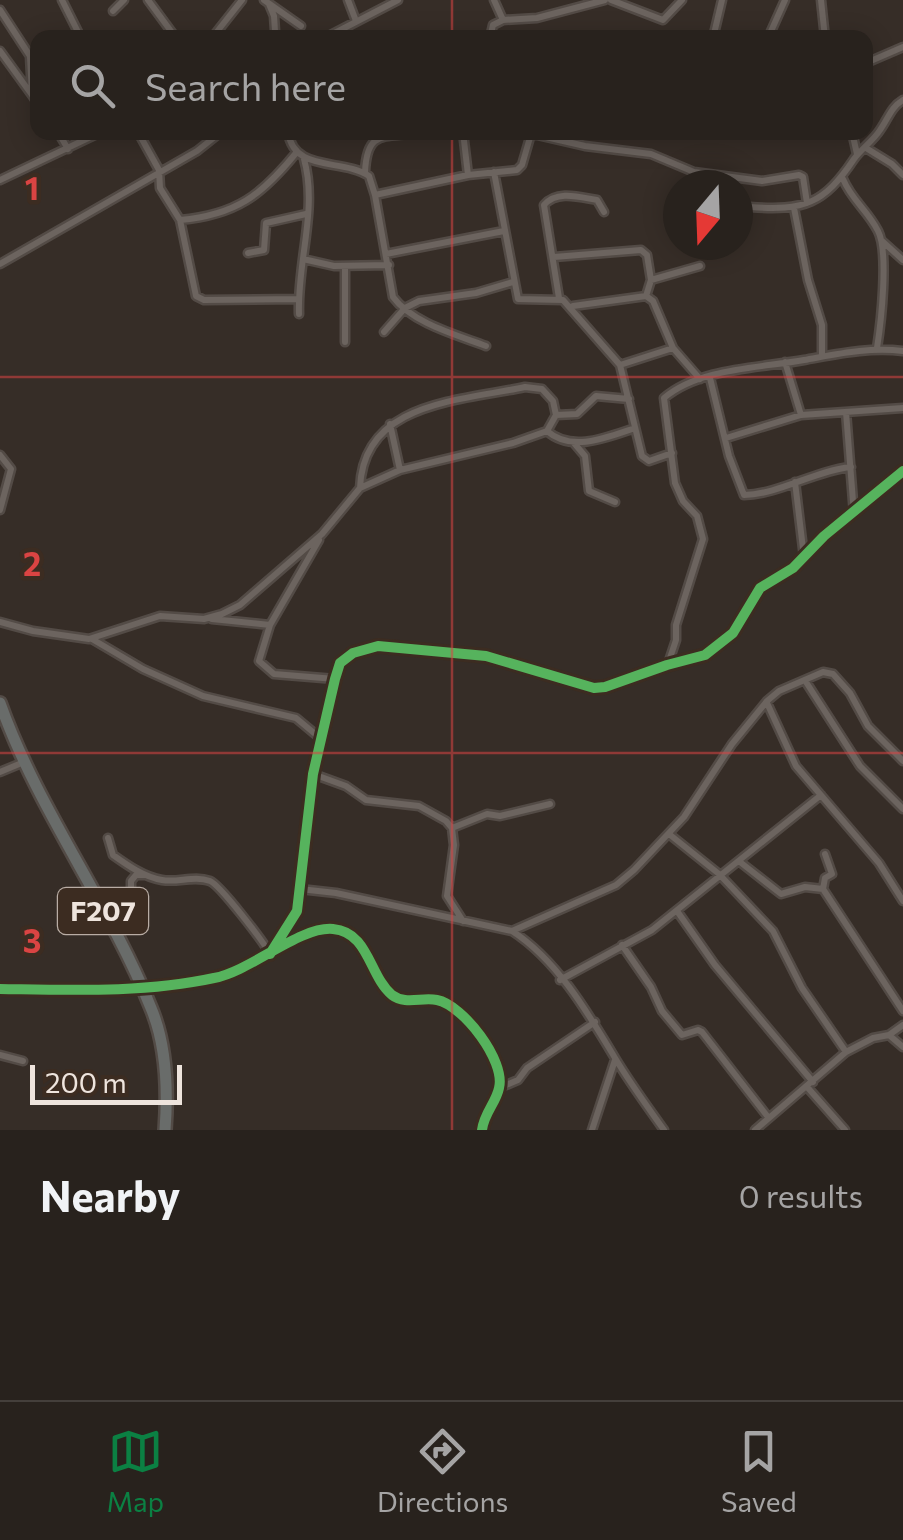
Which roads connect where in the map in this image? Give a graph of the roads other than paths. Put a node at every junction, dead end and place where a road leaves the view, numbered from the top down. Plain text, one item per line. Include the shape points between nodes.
1 (62, 0) edge
2 (124, 0) edge
3 (148, 0) edge
4 (242, 0) edge
5 (348, 0) edge
6 (398, 0) edge
7 (494, 0) edge
8 (611, 0) edge
9 (682, 0) edge
10 (722, 0) edge
11 (785, 0) edge
12 (821, 0) edge
13 (266, 2) edge
14 (0, 10) edge
15 (113, 11) dead end
16 (356, 20) junction
17 (503, 20) junction
18 (301, 26) dead end
19 (77, 30) edge
20 (170, 30) edge
21 (218, 30) edge
22 (275, 30) edge
23 (339, 30) edge
24 (492, 30) edge
25 (715, 30) edge
26 (772, 30) edge
27 (824, 30) edge
28 (903, 47) edge
29 (0, 51) edge
30 (30, 56) edge
31 (873, 59) edge
32 (30, 87) edge
33 (903, 100) edge
34 (873, 138) edge
35 (63, 140) edge
36 (85, 140) edge
37 (142, 140) edge
38 (211, 140) edge
39 (289, 140) edge
40 (379, 140) edge
41 (464, 140) edge
42 (526, 140) edge
43 (559, 140) edge
44 (854, 140) edge
45 (871, 140) edge
46 (866, 148) junction
47 (68, 149) junction
48 (296, 152) junction
49 (857, 154) junction
50 (304, 159) junction
51 (159, 170) junction
52 (364, 172) junction
53 (494, 172) junction
54 (903, 175) edge
55 (468, 176) junction
56 (842, 178) junction
57 (0, 180) edge
58 (375, 195) junction
59 (807, 204) junction
60 (753, 206) edge
61 (794, 208) junction
62 (604, 212) dead end
63 (306, 214) junction
64 (180, 220) junction
65 (504, 231) junction
66 (882, 240) junction
67 (248, 252) dead end
68 (386, 254) junction
69 (554, 257) junction
70 (302, 258) junction
71 (903, 260) edge
72 (0, 264) edge
73 (388, 265) junction
74 (345, 266) junction
75 (700, 266) dead end
76 (651, 280) junction
77 (513, 282) junction
78 (646, 296) junction
79 (298, 298) junction
80 (559, 298) junction
81 (572, 306) junction
82 (405, 308) junction
83 (299, 314) dead end
84 (384, 332) dead end
85 (345, 342) dead end
86 (486, 346) dead end
87 (673, 348) junction
88 (877, 348) junction
89 (903, 351) edge
90 (822, 354) junction
91 (785, 362) junction
92 (620, 365) junction
93 (710, 378) junction
94 (700, 380) junction
95 (629, 399) junction
96 (903, 408) edge
97 (846, 412) junction
98 (556, 415) junction
99 (801, 415) junction
100 (390, 424) junction
101 (635, 428) junction
102 (546, 431) junction
103 (726, 438) junction
104 (573, 442) junction
105 (672, 453) junction
106 (0, 455) edge
107 (851, 467) junction
108 (400, 470) junction
109 (903, 471) edge
110 (795, 482) junction
111 (360, 488) junction
112 (615, 502) dead end
113 (0, 510) edge
114 (854, 514) junction
115 (322, 534) junction
116 (804, 558) junction
117 (204, 618) junction
118 (0, 622) edge
119 (270, 625) junction
120 (109, 632) junction
121 (89, 639) junction
122 (110, 649) junction
123 (667, 665) junction
124 (335, 679) junction
125 (806, 682) junction
126 (767, 702) junction
127 (0, 703) edge
128 (4, 724) edge
129 (321, 739) junction
130 (903, 761) edge
131 (24, 762) junction
132 (0, 772) edge
133 (312, 774) junction
134 (821, 795) junction
135 (550, 804) dead end
136 (903, 810) edge
137 (452, 828) junction
138 (669, 834) junction
139 (108, 838) dead end
140 (825, 854) dead end
141 (740, 862) junction
142 (145, 874) junction
143 (719, 874) junction
144 (300, 890) junction
145 (822, 890) junction
146 (903, 901) edge
147 (677, 911) junction
148 (108, 921) junction
149 (463, 921) junction
150 (512, 932) junction
151 (622, 945) junction
152 (270, 954) junction
153 (560, 980) junction
154 (141, 988) junction
155 (0, 989) edge
156 (903, 1011) edge
157 (595, 1022) junction
158 (903, 1026) edge
159 (889, 1035) junction
160 (903, 1048) edge
161 (846, 1052) junction
162 (0, 1054) edge
163 (615, 1059) junction
164 (23, 1061) dead end
165 (811, 1085) junction
166 (500, 1088) junction
167 (768, 1117) junction
168 (758, 1129) edge
169 (165, 1130) edge
170 (482, 1130) edge
171 (592, 1130) edge
172 (664, 1130) edge
173 (845, 1130) edge

1 - 19 street
2 - 15 street
3 - 20 street
4 - 21 street
5 - 16 street
6 - 16 street
7 - 17 street
8 - 9 street via 662,20
8 - 17 street
10 - 25 street
11 - 26 street
12 - 27 street
13 - 18 street
13 - 22 street
14 - 30 street
16 - 23 street
17 - 24 street
28 - 31 street
29 - 32 street
33 - 34 street
35 - 47 street
36 - 47 street
37 - 51 street
38 - 51 street
39 - 48 street
40 - 52 street via 366,149
41 - 55 street
42 - 53 street via 520,168
43 - 59 street via 651,154 694,172 762,181 799,175
44 - 49 street
45 - 46 street
46 - 49 street
46 - 54 street
47 - 57 street
48 - 50 street
48 - 64 street via 251,200
49 - 56 street
50 - 52 street
50 - 63 street via 312,187
51 - 64 street via 160,188
51 - 72 street
52 - 58 street
53 - 55 street
53 - 65 street
55 - 58 street
56 - 59 street
56 - 66 street
58 - 68 street
59 - 61 street
60 - 61 street
61 - 90 street via 822,325
62 - 69 street via 596,200 549,198 544,218
63 - 67 street via 266,223 264,250
63 - 70 street
64 - 79 street via 200,299
65 - 68 street
65 - 77 street
66 - 71 street
66 - 88 street
68 - 73 street
69 - 76 street via 641,250
69 - 80 street
70 - 74 street
70 - 79 street
73 - 74 street
73 - 82 street via 393,297
74 - 85 street
75 - 76 street
76 - 78 street
77 - 80 street via 521,301
77 - 82 street
78 - 81 street
78 - 87 street
79 - 83 street
80 - 81 street
81 - 92 street
82 - 84 street
82 - 86 street
87 - 92 street
87 - 94 street
88 - 89 street
88 - 90 street
90 - 91 street
91 - 93 street
91 - 99 street
92 - 95 street
93 - 94 street
93 - 103 street
94 - 105 street via 664,398
95 - 98 street via 596,396 578,414
95 - 101 street
96 - 97 street
97 - 99 street
97 - 107 street
98 - 100 street via 542,389 524,388
98 - 102 street
99 - 103 street
100 - 108 street
100 - 111 street via 364,456
101 - 104 street
101 - 105 street via 645,459
102 - 104 street
102 - 108 street
103 - 110 street via 744,495
104 - 112 street via 585,456 588,491
105 - 123 street via 675,483 703,539
106 - 113 street via 10,469
107 - 110 street
107 - 114 street
108 - 111 street
109 - 114 street
110 - 116 street
111 - 115 street
114 - 116 street
115 - 117 street via 240,604
115 - 119 street
116 - 123 street via 760,588 733,633 705,656
117 - 119 street
117 - 120 street via 160,616
118 - 121 street
119 - 124 street via 259,662 265,669
120 - 121 street
120 - 122 street
121 - 122 street
122 - 129 street via 203,696 296,718
123 - 124 street via 594,688 486,656 378,646 353,652
124 - 129 street
125 - 126 street
125 - 130 street via 822,672 833,674 868,726
125 - 136 street via 860,766
126 - 134 street via 796,766
126 - 138 street
127 - 128 main road, F207
128 - 131 main road, F207
129 - 133 street
131 - 132 street
131 - 148 main road, F207
133 - 137 street via 366,800 419,806
133 - 144 street
134 - 141 street
134 - 146 street
135 - 137 street via 487,814
137 - 149 street via 447,896
138 - 143 street
138 - 150 street via 616,884
139 - 142 street via 113,855
140 - 145 street via 832,874
141 - 143 street
141 - 145 street via 781,894
142 - 148 street via 131,880 136,894 127,912
142 - 152 street via 221,886
143 - 147 street
143 - 161 street via 772,931
144 - 149 street
144 - 152 street via 292,922
145 - 156 street
147 - 151 street
147 - 165 street
148 - 154 main road, F207
149 - 150 street
150 - 153 street via 540,952
151 - 153 street
151 - 167 street via 682,1035 702,1032
152 - 154 street via 214,978
152 - 166 street via 314,931 351,934 390,993 440,1000 463,1014 495,1061
153 - 157 street
154 - 155 street
154 - 169 main road, F207 via 166,1068
157 - 163 street
157 - 166 street
158 - 159 street
159 - 160 street
159 - 161 street
161 - 165 street
162 - 164 street
163 - 171 street
163 - 172 street
165 - 167 street
165 - 173 street
166 - 170 street
167 - 168 street

